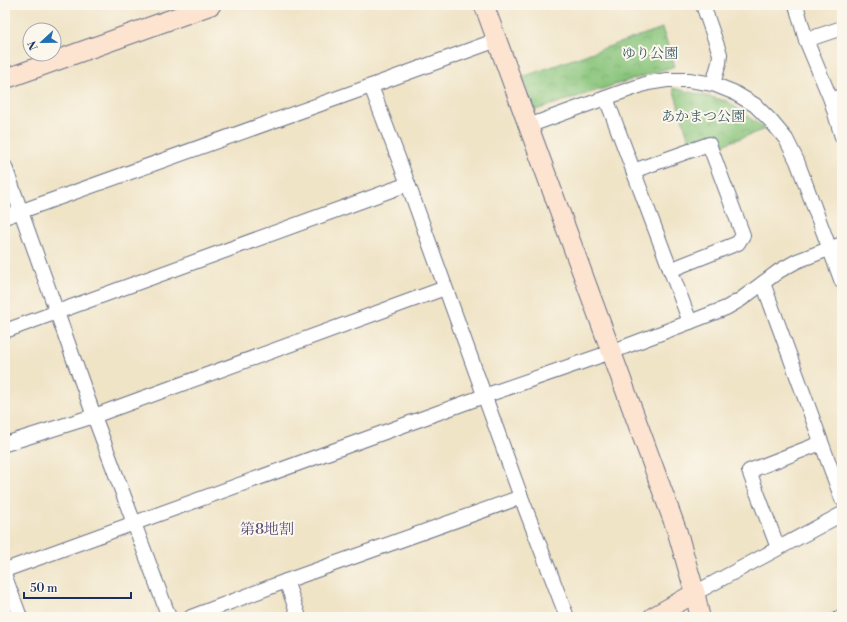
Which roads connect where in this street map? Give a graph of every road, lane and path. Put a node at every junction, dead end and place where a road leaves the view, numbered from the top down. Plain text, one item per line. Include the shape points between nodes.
1 (211, 5) edge
2 (484, 5) edge
3 (703, 5) edge
4 (796, 5) edge
5 (842, 28) edge
6 (497, 40) junction
7 (806, 40) junction
8 (5, 79) edge
9 (714, 84) junction
10 (371, 86) junction
11 (606, 98) junction
12 (836, 98) edge
13 (528, 126) junction
14 (842, 138) edge
15 (5, 167) edge
16 (633, 171) junction
17 (408, 184) junction
18 (21, 211) junction
19 (5, 217) edge
20 (836, 246) edge
21 (670, 270) junction
22 (842, 282) edge
23 (763, 283) junction
24 (445, 288) junction
25 (57, 312) junction
26 (690, 322) junction
27 (5, 332) edge
28 (611, 352) junction
29 (484, 396) junction
30 (94, 416) junction
31 (822, 443) junction
32 (5, 444) edge
33 (521, 497) junction
34 (842, 499) edge
35 (842, 514) edge
36 (134, 523) junction
37 (778, 548) junction
38 (5, 570) edge
39 (5, 577) edge
40 (286, 581) junction
41 (696, 593) junction
42 (20, 617) edge
43 (169, 617) edge
44 (191, 617) edge
45 (300, 617) edge
46 (567, 617) edge
47 (654, 617) edge
48 (700, 617) edge

1 - 8 street
2 - 6 street
3 - 9 street via 720,54
4 - 7 street
5 - 7 street
6 - 10 street
6 - 13 street
7 - 12 street
9 - 11 street via 667,80 648,83
9 - 20 street via 754,105 786,140
10 - 17 street
10 - 18 street
11 - 13 street
11 - 16 street
12 - 14 street
13 - 28 street
15 - 18 street
16 - 21 street
16 - 21 street via 709,144 743,235 738,243
17 - 24 street
17 - 25 street
18 - 19 street
18 - 25 street
20 - 22 street
20 - 23 street via 797,260
21 - 26 street
23 - 26 street via 726,308
23 - 31 street
24 - 29 street
24 - 30 street
25 - 27 street
25 - 30 street
26 - 28 street
28 - 29 street
28 - 41 street via 677,531
29 - 33 street
29 - 36 street
30 - 32 street
30 - 36 street
31 - 34 street
31 - 37 street via 749,470
33 - 40 street
33 - 46 street
35 - 37 street
36 - 38 street
36 - 43 street
37 - 41 street
39 - 42 street
40 - 44 street
40 - 45 street
41 - 47 street
41 - 48 street

